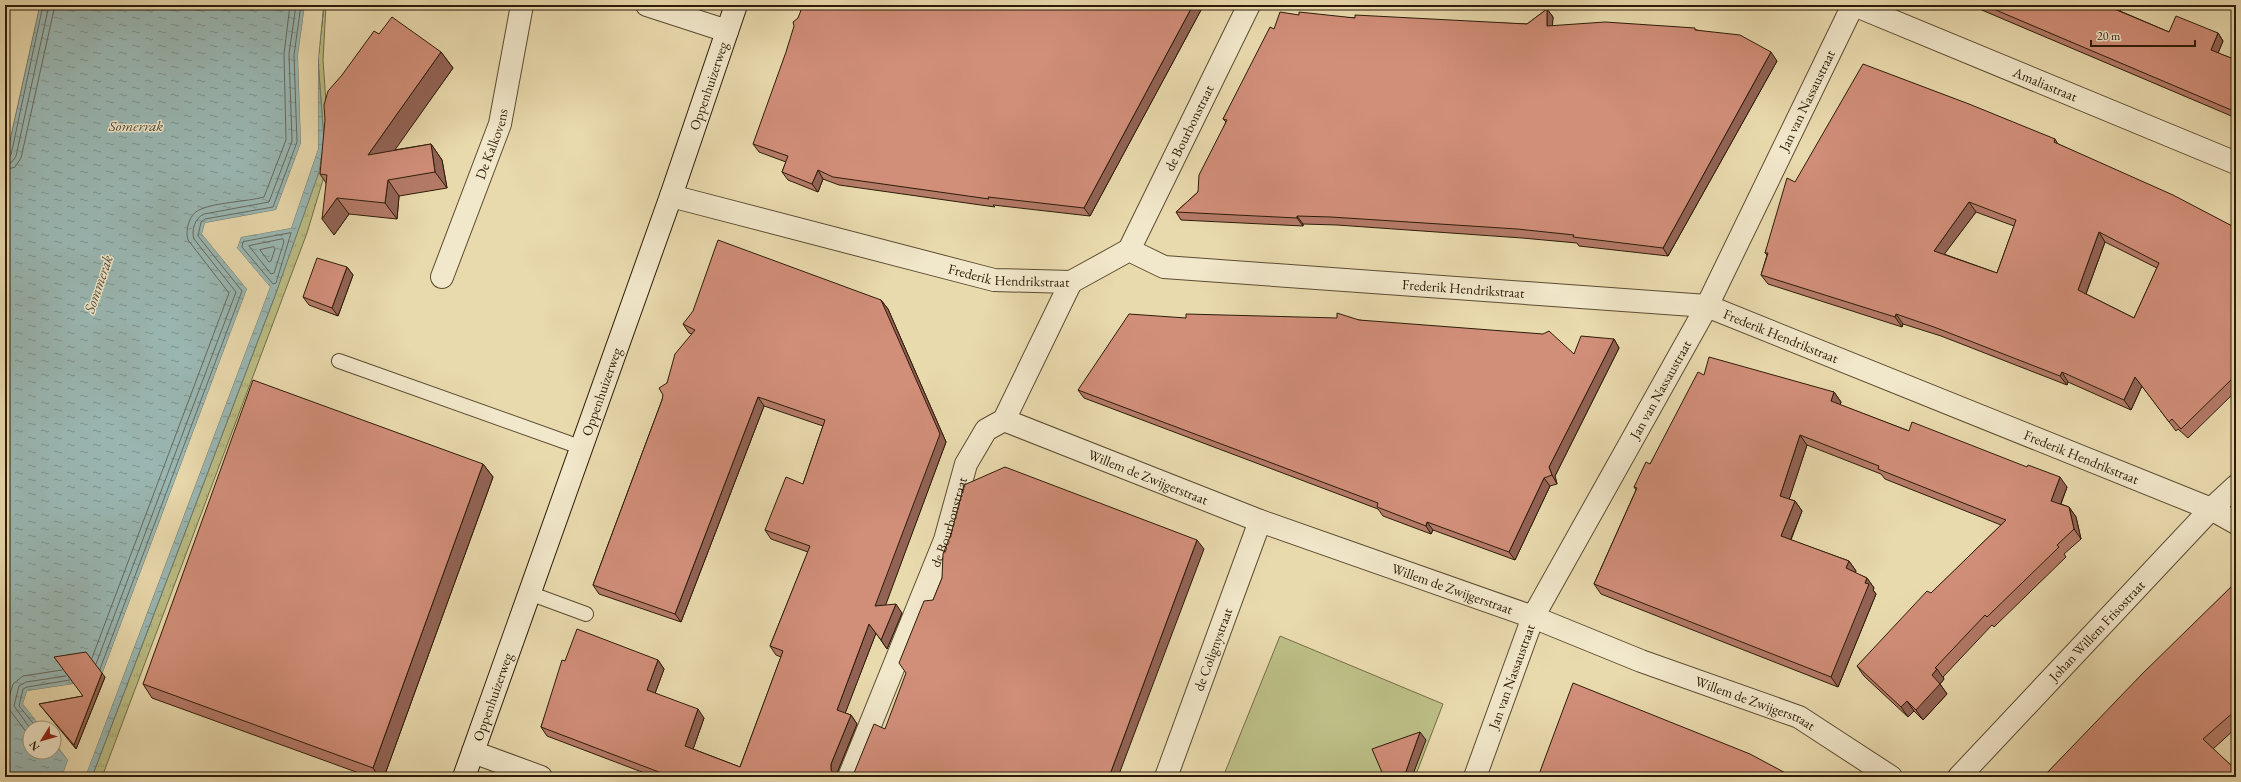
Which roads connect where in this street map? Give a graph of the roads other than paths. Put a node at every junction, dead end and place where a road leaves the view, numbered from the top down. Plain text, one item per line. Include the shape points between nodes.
1 (522, 5) edge
2 (647, 5) edge
3 (736, 5) edge
4 (1249, 5) edge
5 (1853, 5) edge
6 (727, 31) junction
7 (2236, 163) edge
8 (671, 196) junction
9 (1129, 250) junction
10 (442, 277) dead end
11 (1071, 282) junction
12 (1707, 306) junction
13 (339, 361) dead end
14 (1004, 420) junction
15 (580, 447) junction
16 (2236, 486) edge
17 (2211, 509) junction
18 (1260, 521) junction
19 (2236, 523) edge
20 (529, 593) junction
21 (586, 614) dead end
22 (1533, 617) junction
23 (473, 752) junction
24 (464, 777) edge
25 (542, 777) edge
26 (849, 777) edge
27 (1166, 777) edge
28 (1475, 777) edge
29 (1891, 777) edge
30 (1959, 777) edge

1 - 10 street, De Kalkovens via 500,124
2 - 6 street
3 - 6 street, Oppenhuizerweg
4 - 9 street, de Bourbonstraat
5 - 7 street, Amaliastraat
5 - 12 street, Jan van Nassaustraat
6 - 8 street, Oppenhuizerweg
8 - 11 street, Frederik Hendrikstraat via 994,280
8 - 15 street, Oppenhuizerweg
9 - 11 street, Frederik Hendrikstraat
9 - 12 street, Frederik Hendrikstraat via 1164,267
11 - 14 street
12 - 17 street, Frederik Hendrikstraat
12 - 22 street, Jan van Nassaustraat
13 - 15 lane
14 - 18 street, Willem de Zwijgerstraat
14 - 26 street, de Bourbonstraat via 986,430 966,464 945,540
15 - 20 street, Oppenhuizerweg
16 - 17 street, Johan Willem Frisostraat
17 - 19 street, Frederik Hendrikstraat
17 - 30 street, Johan Willem Frisostraat
18 - 22 street, Willem de Zwijgerstraat
18 - 27 street, de Colignystraat
20 - 21 lane
20 - 23 street, Oppenhuizerweg
22 - 28 street, Jan van Nassaustraat
22 - 29 street, Willem de Zwijgerstraat via 1641,661 1798,717
23 - 24 street, Oppenhuizerweg
23 - 25 street

